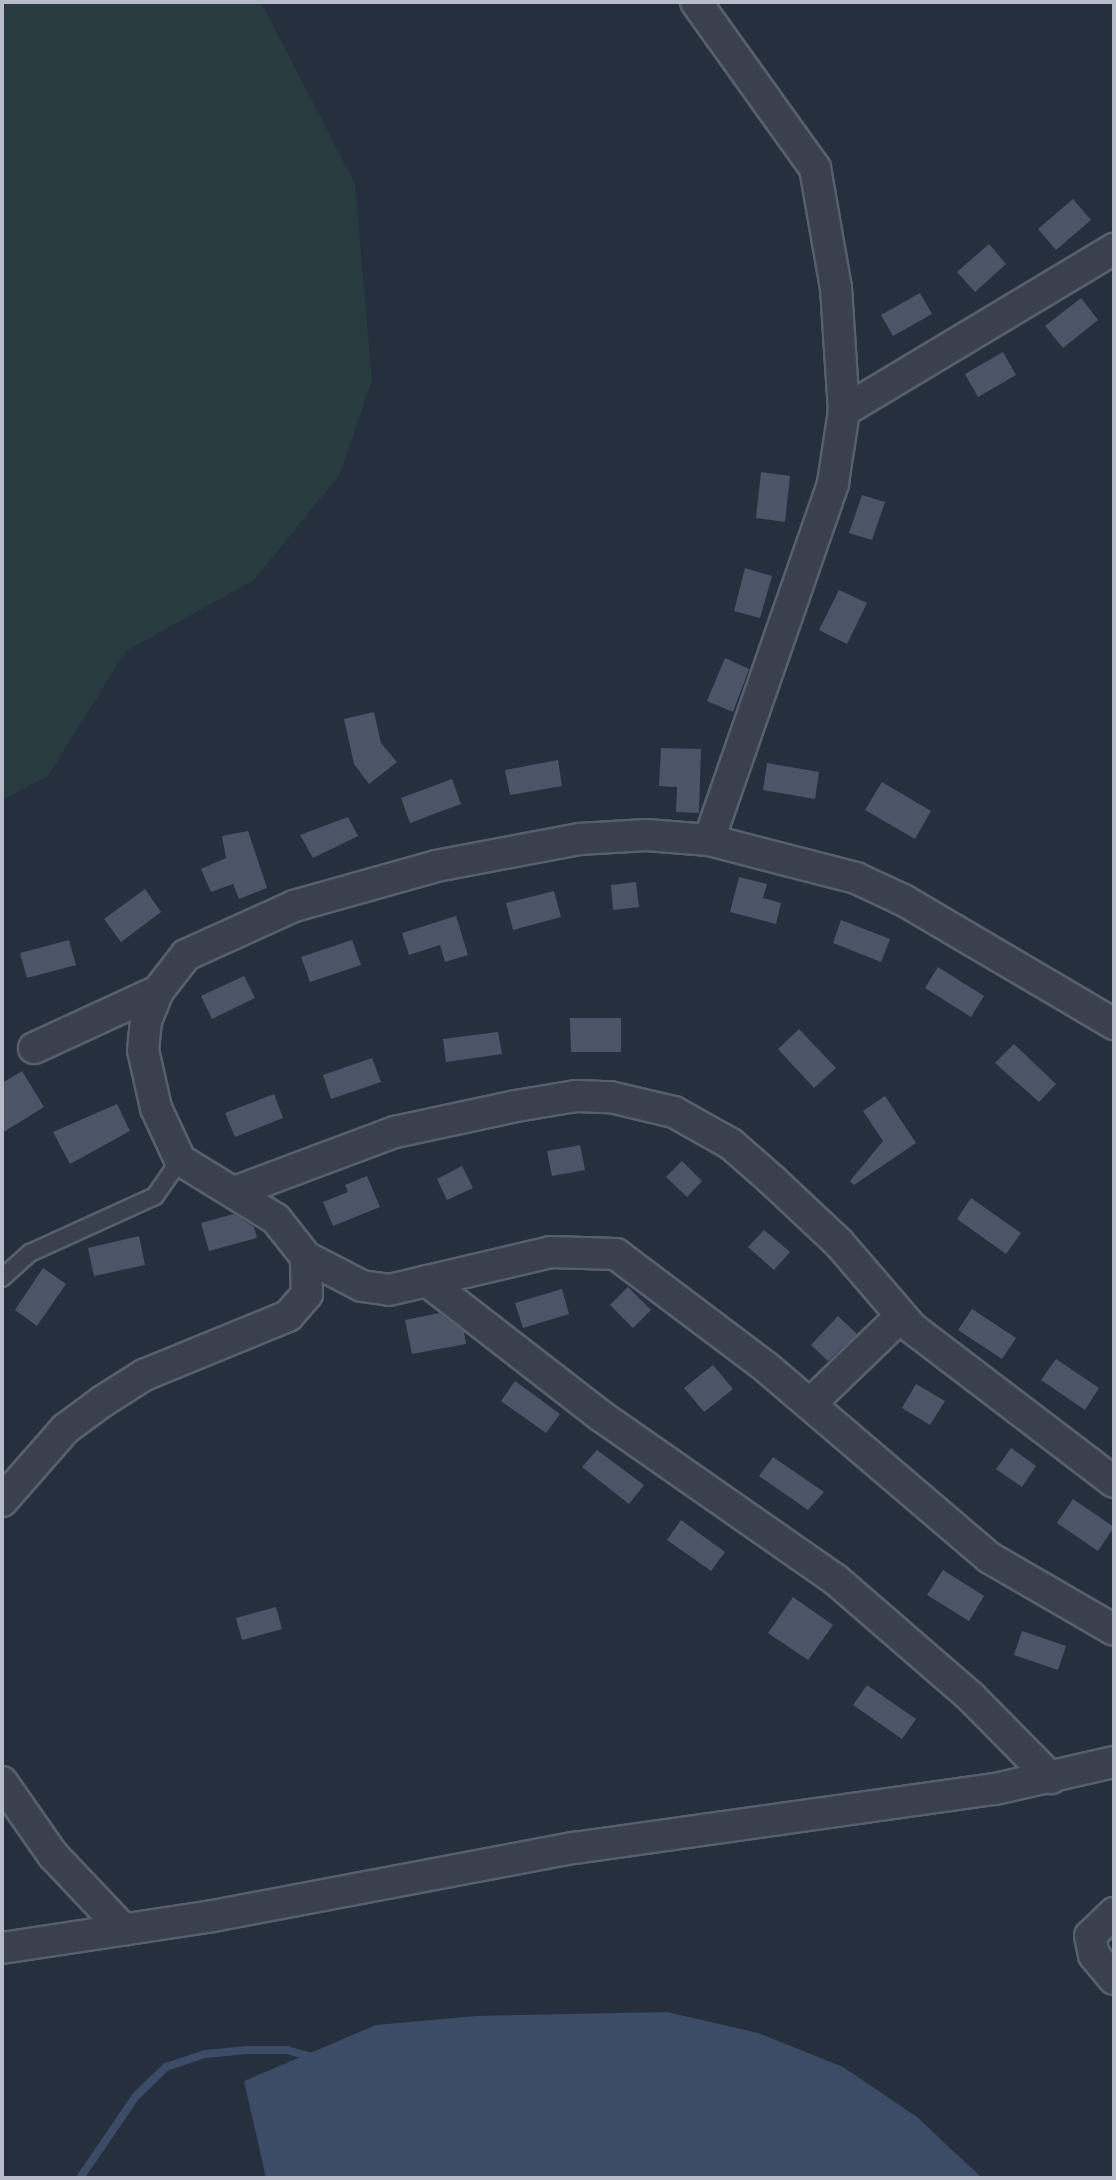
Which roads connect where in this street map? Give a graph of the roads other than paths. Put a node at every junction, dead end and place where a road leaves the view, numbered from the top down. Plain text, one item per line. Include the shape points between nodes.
1 (696, 2) edge
2 (1114, 249) edge
3 (844, 411) junction
4 (709, 840) junction
5 (158, 991) junction
6 (1114, 1024) edge
7 (34, 1048) dead end
8 (180, 1160) junction
9 (252, 1192) junction
10 (306, 1257) junction
11 (2, 1278) edge
12 (345, 1279) junction
13 (427, 1281) junction
14 (307, 1294) junction
15 (899, 1318) junction
16 (810, 1404) junction
17 (1114, 1482) edge
18 (2, 1501) edge
19 (1114, 1630) edge
20 (1114, 1762) edge
21 (1051, 1778) junction
22 (2, 1782) edge
23 (1114, 1913) edge
24 (124, 1930) junction
25 (2, 1948) edge
26 (1114, 1979) edge

1 - 3 street via 815,168 836,288
2 - 3 street
3 - 4 street via 833,483
4 - 5 street via 647,835 579,839 346,889 186,955
4 - 6 street via 812,862 856,878 905,901
5 - 7 street
5 - 8 street via 146,1021 144,1063 156,1108
8 - 9 street via 196,1175
8 - 11 lane via 155,1196 30,1253
9 - 10 street
9 - 15 street via 429,1123 576,1096 643,1103 701,1123 731,1144 839,1243
10 - 12 street
10 - 14 street
12 - 13 street via 376,1290
12 - 14 street
13 - 16 street via 551,1252 616,1254 649,1274
13 - 21 street via 601,1416 836,1580 971,1697
14 - 18 street via 288,1316 144,1375 103,1401 65,1429
15 - 16 street
15 - 17 street
16 - 19 street via 990,1558
20 - 21 street
21 - 24 street via 589,1846
22 - 24 street via 53,1855
23 - 26 street via 1090,1936 1094,1955
24 - 25 street

